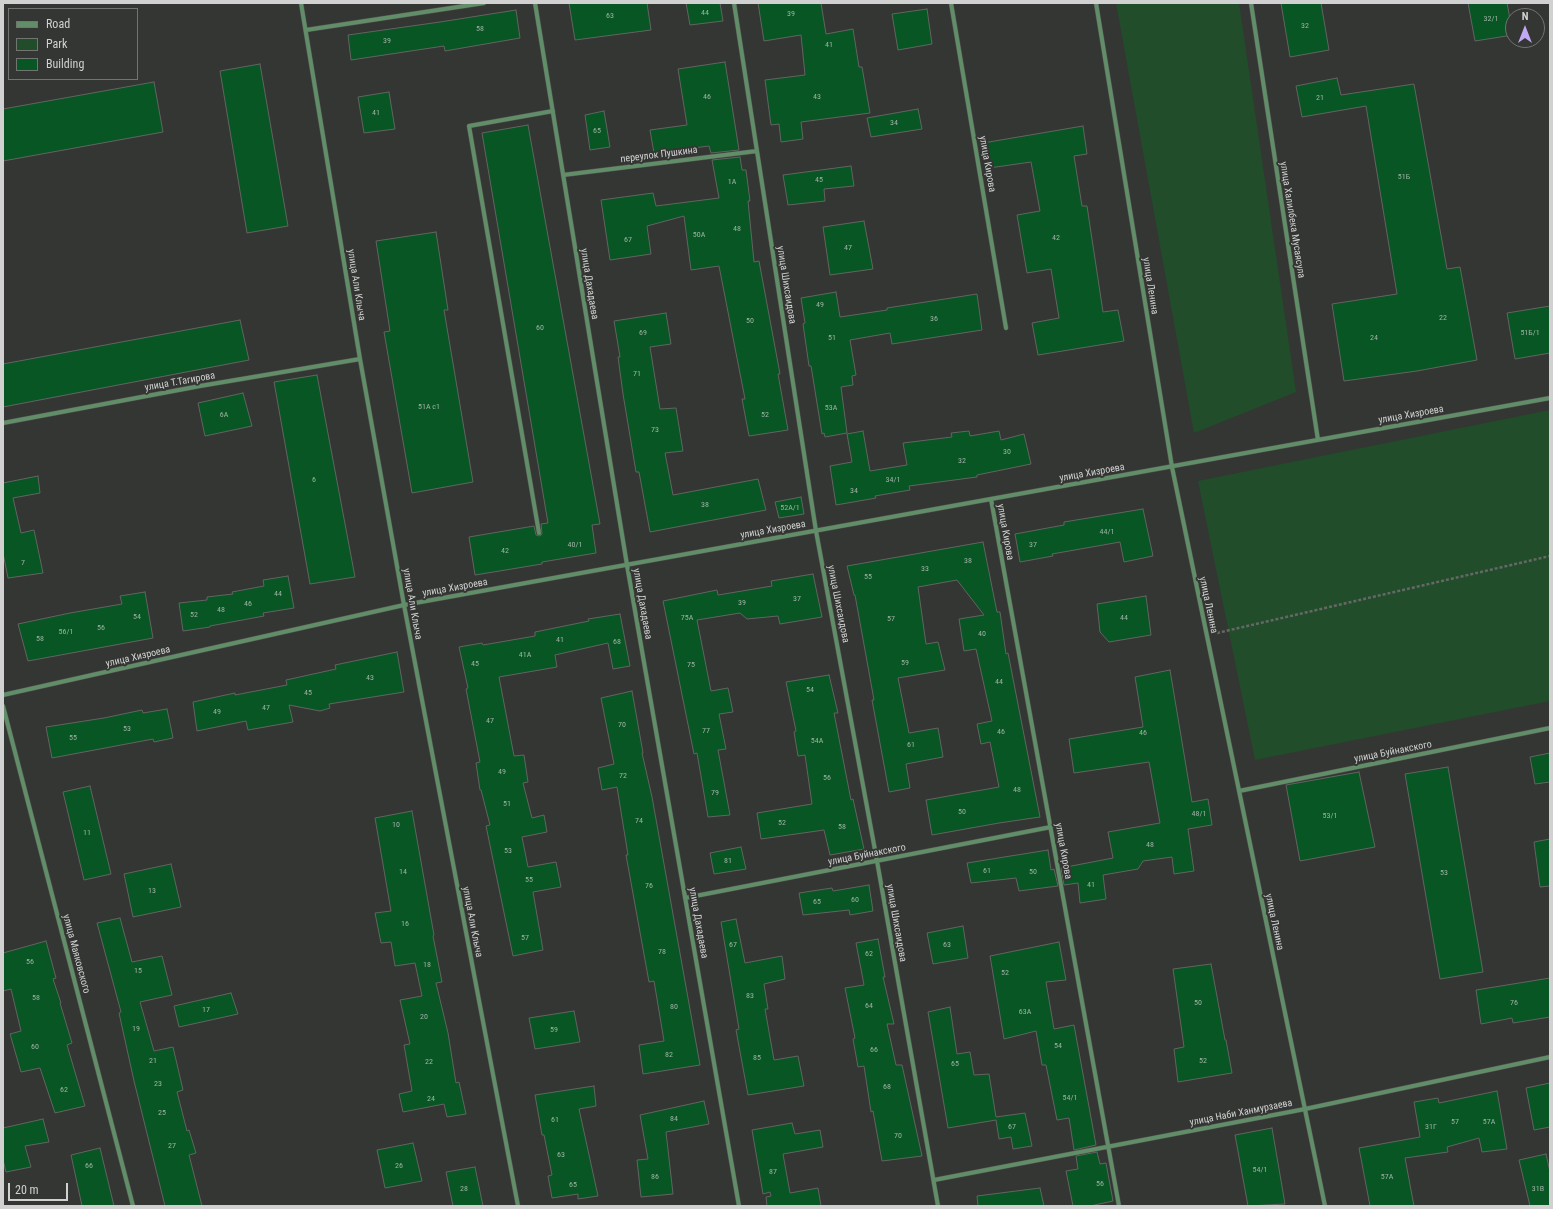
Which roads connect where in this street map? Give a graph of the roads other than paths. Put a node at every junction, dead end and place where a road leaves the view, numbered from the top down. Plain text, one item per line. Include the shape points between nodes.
1 (301, 3) edge
2 (484, 3) edge
3 (535, 3) edge
4 (734, 3) edge
5 (951, 3) edge
6 (1096, 3) edge
7 (1251, 3) edge
8 (306, 30) junction
9 (553, 111) junction
10 (757, 151) junction
11 (563, 175) junction
12 (1006, 328) dead end
13 (360, 359) junction
14 (1550, 398) edge
15 (3, 423) edge
16 (1318, 440) junction
17 (1172, 467) junction
18 (991, 499) junction
19 (816, 531) junction
20 (539, 533) dead end
21 (627, 565) junction
22 (404, 605) junction
23 (3, 695) edge
24 (3, 706) edge
25 (1550, 728) edge
26 (1239, 791) junction
27 (1051, 827) junction
28 (877, 861) junction
29 (685, 898) junction
30 (1550, 1057) edge
31 (1305, 1109) junction
32 (1109, 1146) junction
33 (934, 1180) junction
34 (133, 1206) edge
35 (518, 1206) edge
36 (739, 1206) edge
37 (938, 1206) edge
38 (1119, 1206) edge
39 (1325, 1206) edge

1 - 8 street, улица Али Клыча
2 - 8 street
3 - 9 street, улица Дахадаева
4 - 10 street, улица Шихсаидова
5 - 12 street, улица Кирова
6 - 17 street, улица Ленина
7 - 16 street, улица Халилбека Мусаясула
8 - 13 street, улица Али Клыча
9 - 11 street, улица Дахадаева
9 - 20 street via 469,126
10 - 11 street, переулок Пушкина
10 - 19 street, улица Шихсаидова
11 - 21 street, улица Дахадаева
13 - 15 street, улица Т.Тагирова
13 - 22 street, улица Али Клыча
14 - 16 street, улица Хизроева
16 - 17 street, улица Хизроева
17 - 18 street, улица Хизроева
17 - 26 street, улица Ленина
18 - 19 street, улица Хизроева
18 - 27 street, улица Кирова
19 - 21 street, улица Хизроева
19 - 28 street, улица Шихсаидова
21 - 22 street, улица Хизроева
21 - 29 street, улица Дахадаева
22 - 23 street, улица Хизроева
22 - 35 street, улица Али Клыча
24 - 34 street, улица Маяковского
25 - 26 street, улица Буйнакского
26 - 31 street, улица Ленина
27 - 28 street, улица Буйнакского
27 - 32 street, улица Кирова
28 - 29 street, улица Буйнакского
28 - 33 street, улица Шихсаидова
29 - 36 street, улица Дахадаева
30 - 31 street, улица Наби Ханмурзаева
31 - 32 street, улица Наби Ханмурзаева
31 - 39 street, улица Ленина
32 - 33 street, улица Наби Ханмурзаева
32 - 38 street, улица Кирова
33 - 37 street, улица Шихсаидова

